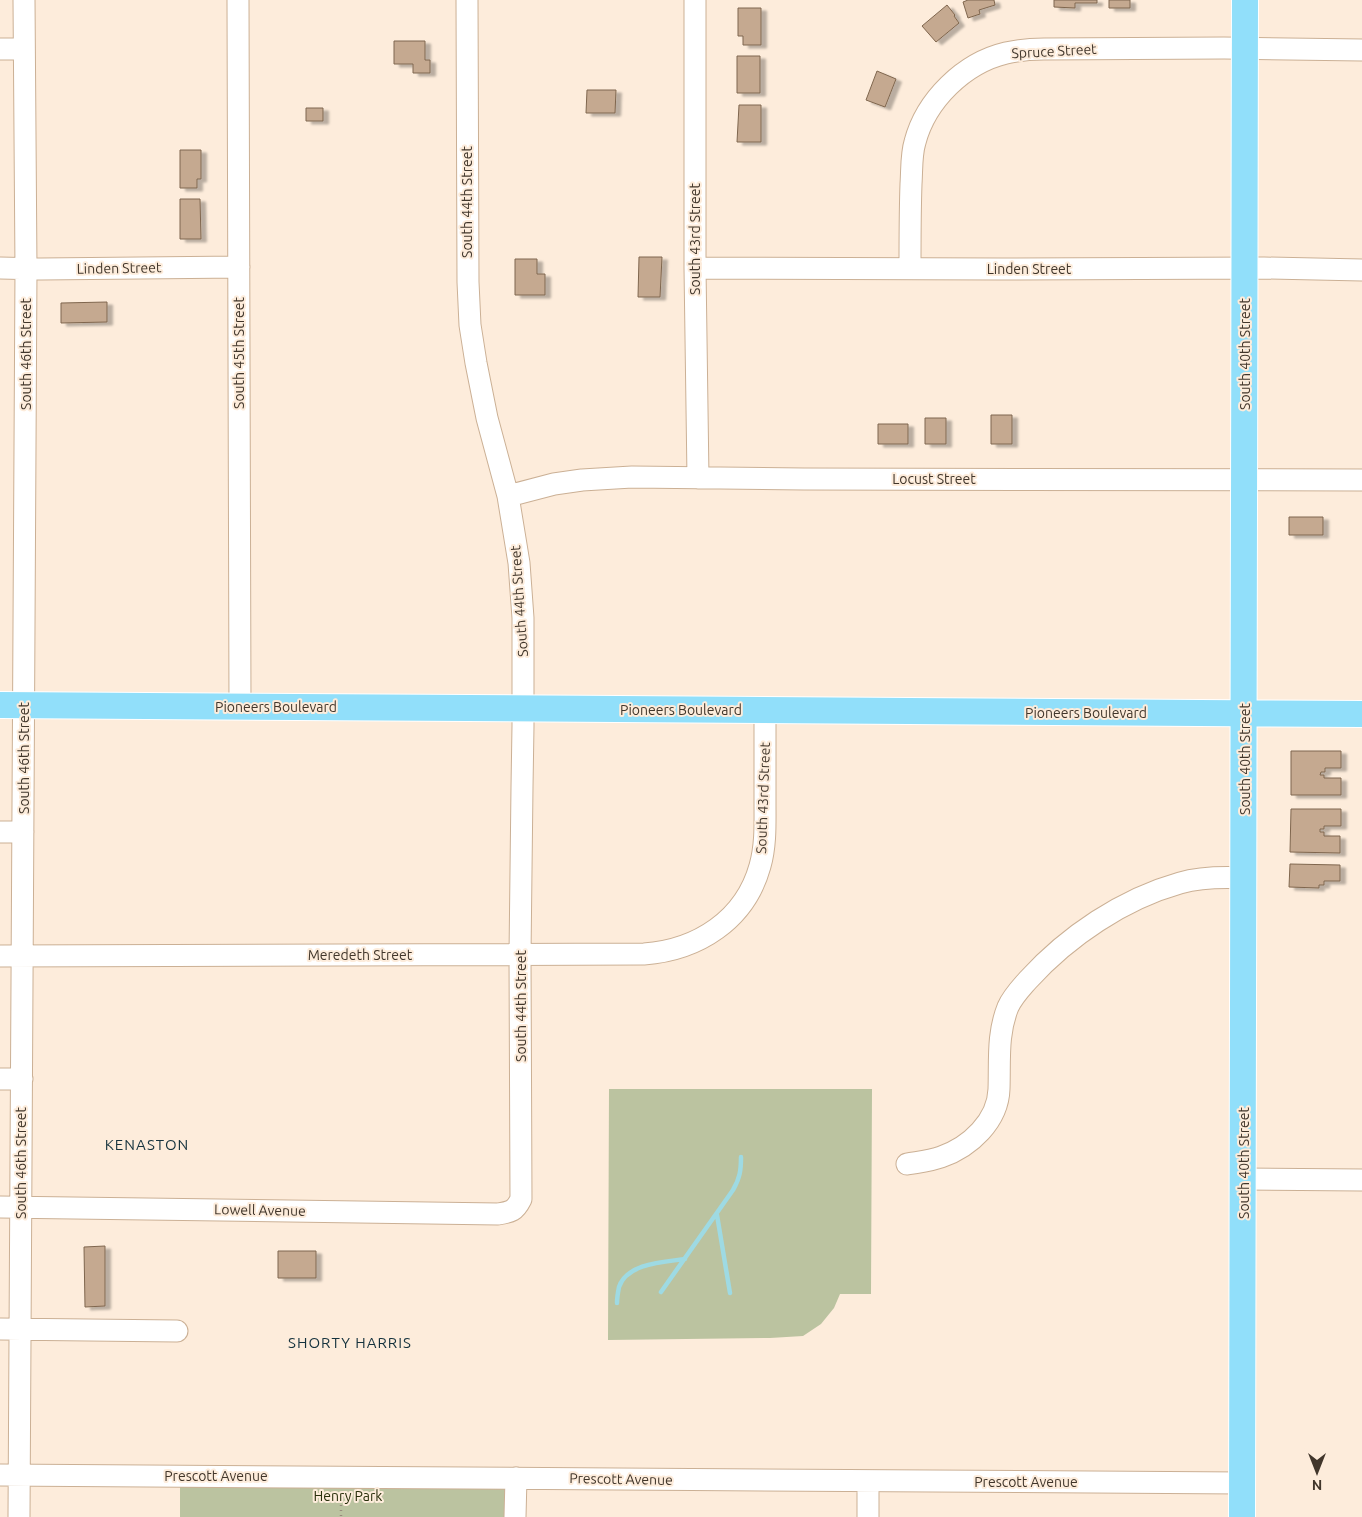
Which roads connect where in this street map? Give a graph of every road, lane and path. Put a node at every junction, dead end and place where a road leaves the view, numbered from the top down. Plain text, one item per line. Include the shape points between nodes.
1 (24, 0) edge
2 (238, 0) edge
3 (467, 0) edge
4 (695, 0) edge
5 (1246, 0) edge
6 (1246, 48) junction
7 (0, 49) edge
8 (24, 49) junction
9 (1362, 50) edge
10 (238, 267) junction
11 (0, 268) edge
12 (26, 268) junction
13 (695, 268) junction
14 (910, 268) junction
15 (1246, 269) junction
16 (1362, 270) edge
17 (698, 478) junction
18 (1245, 480) junction
19 (1362, 480) edge
20 (508, 496) junction
21 (12, 705) edge
22 (240, 707) junction
23 (524, 709) junction
24 (765, 710) junction
25 (1245, 714) junction
26 (1362, 714) edge
27 (0, 832) edge
28 (23, 832) junction
29 (1244, 878) junction
30 (715, 931) joint
31 (520, 955) junction
32 (0, 956) edge
33 (22, 956) junction
34 (0, 1079) edge
35 (22, 1079) junction
36 (907, 1164) dead end
37 (1244, 1180) junction
38 (1362, 1180) edge
39 (10, 1207) edge
40 (517, 1207) joint
41 (10, 1330) edge
42 (177, 1330) dead end
43 (10, 1475) edge
44 (516, 1478) junction
45 (868, 1481) junction
46 (1242, 1483) junction
47 (341, 1505) dead end
48 (19, 1517) edge
49 (341, 1517) edge
50 (514, 1517) edge
51 (868, 1517) edge
52 (1242, 1517) edge

1 - 8 street, South 46th Street
2 - 10 street, South 45th Street
3 - 20 street, South 44th Street via 470,326 487,418
4 - 13 street, South 43rd Street
5 - 6 main road, South 40th Street
6 - 9 street, Spruce Street
6 - 14 street, Spruce Street via 1025,50 993,57 966,71 946,88 932,106 914,143
6 - 15 main road, South 40th Street
7 - 8 street
8 - 12 street, South 46th Street
10 - 12 street, Linden Street
10 - 22 street, South 45th Street
11 - 12 street, Linden Street
12 - 21 street, South 46th Street
13 - 14 street, Linden Street
13 - 17 street, South 43rd Street
14 - 15 street, Linden Street
15 - 16 street, Linden Street
15 - 18 main road, South 40th Street
17 - 18 street, Locust Street
17 - 20 street, Locust Street via 607,477 554,484
18 - 19 street, Locust Street
18 - 25 main road, South 40th Street
20 - 23 street, South 44th Street via 519,563
21 - 22 main road, Pioneers Boulevard
21 - 28 street, South 46th Street
22 - 23 main road, Pioneers Boulevard
23 - 24 main road, Pioneers Boulevard
23 - 31 street, South 44th Street
24 - 25 main road, Pioneers Boulevard
24 - 30 street, South 43rd Street via 764,844 760,866 740,906
25 - 26 main road, Pioneers Boulevard
25 - 29 main road, South 40th Street
27 - 28 street
28 - 33 street, South 46th Street
29 - 36 street via 1208,878 1158,890 1094,923 1064,946 1036,971 1009,1004 1000,1039 997,1104 988,1121 979,1133 948,1154
29 - 37 main road, South 40th Street
30 - 31 street, Meredeth Street via 680,949 662,953
31 - 33 street, Meredeth Street
31 - 40 street, South 44th Street via 522,1187
32 - 33 street, Meredeth Street
33 - 35 street, South 46th Street
34 - 35 street
35 - 39 street, South 46th Street
37 - 38 street
37 - 46 main road, South 40th Street
39 - 40 street, Lowell Avenue via 498,1214
39 - 41 street, South 46th Street
41 - 42 street
41 - 43 street, South 46th Street
43 - 44 street, Prescott Avenue
43 - 48 street, South 46th Street
44 - 45 street, Prescott Avenue
44 - 50 street
45 - 46 street, Prescott Avenue
45 - 51 street
46 - 52 main road, South 40th Street
47 - 49 path

